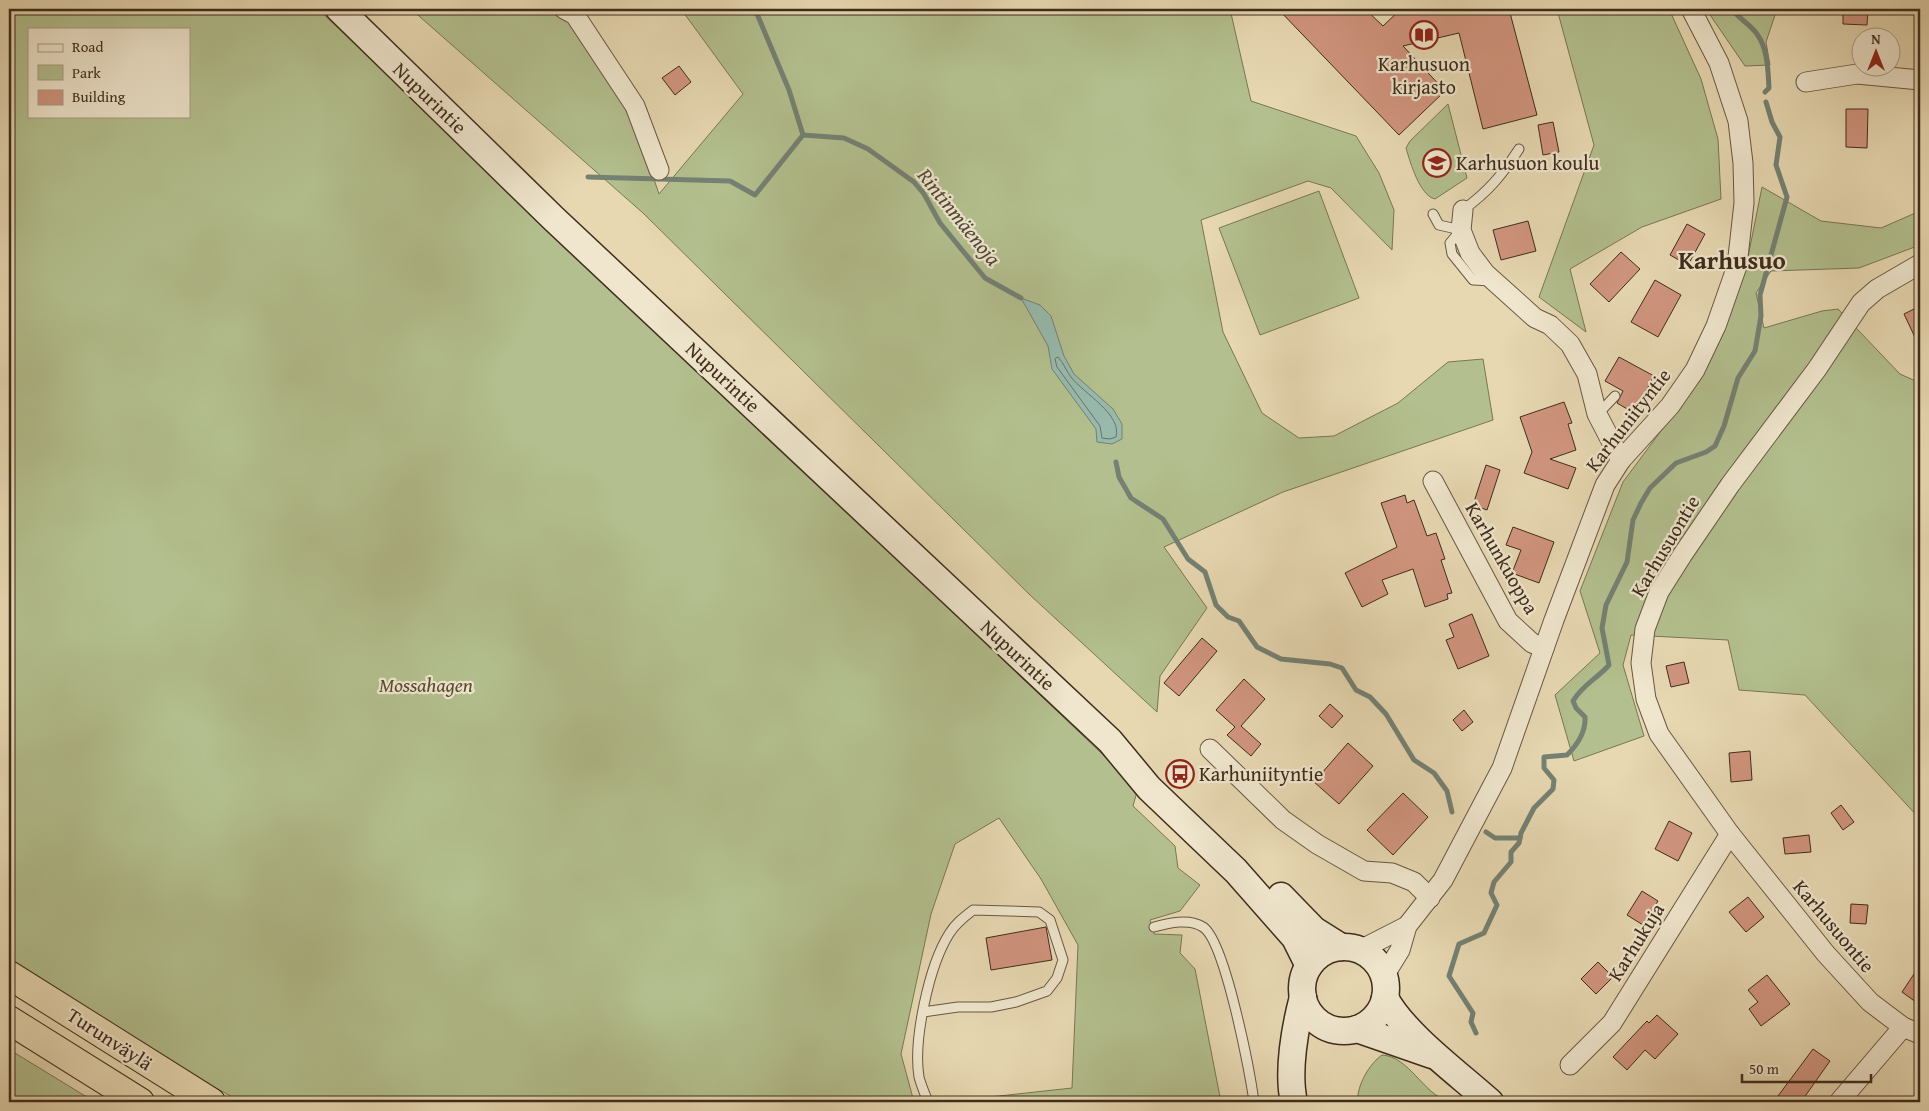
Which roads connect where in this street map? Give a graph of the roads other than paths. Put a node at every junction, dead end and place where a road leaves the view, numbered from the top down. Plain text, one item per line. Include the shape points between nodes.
1 (341, 9) edge
2 (564, 9) edge
3 (1691, 9) edge
4 (1920, 80) edge
5 (1806, 82) dead end
6 (1519, 149) dead end
7 (659, 170) dead end
8 (1463, 210) joint
9 (1433, 214) dead end
10 (1461, 230) junction
11 (1920, 264) edge
12 (1615, 396) dead end
13 (1597, 414) junction
14 (1621, 460) junction
15 (1433, 481) dead end
16 (1544, 648) junction
17 (1110, 742) junction
18 (1210, 749) dead end
19 (1730, 834) junction
20 (1430, 898) junction
21 (1407, 926) junction
22 (1154, 927) dead end
23 (1350, 949) junction
24 (1309, 966) junction
25 (9, 975) edge
26 (1384, 987) junction
27 (1303, 997) junction
28 (923, 1012) junction
29 (9, 1020) edge
30 (1330, 1028) junction
31 (1358, 1029) junction
32 (1912, 1031) edge
33 (1294, 1057) junction
34 (1438, 1057) junction
35 (1570, 1065) dead end
36 (140, 1102) edge
37 (211, 1102) edge
38 (928, 1102) edge
39 (1254, 1102) edge
40 (1291, 1102) edge
41 (1490, 1102) edge
42 (1840, 1102) edge

1 - 17 main road, Nupurintie via 553,218
2 - 7 street via 575,15 635,106
3 - 14 street, Karhuniityntie via 1719,63 1738,121 1744,203 1737,266 1716,326 1695,370 1670,406
4 - 5 street via 1857,74
6 - 8 lane via 1486,193
8 - 10 street
9 - 10 lane via 1439,225
10 - 13 street via 1470,253 1485,273 1570,344 1587,374
11 - 19 street, Karhusuontie via 1877,289 1861,303 1817,370 1682,554 1659,592 1645,629 1641,663 1646,699 1659,734
12 - 13 lane
13 - 14 street
14 - 16 street, Karhuniityntie via 1597,501
15 - 16 street, Karhunkuoppa via 1508,621 1532,643
16 - 20 street, Karhuniityntie via 1502,768 1461,849
17 - 23 main road, Nupurintie via 1158,776 1314,930
17 - 24 main road, Nupurintie via 1149,788 1249,886 1295,938
18 - 20 street via 1283,820 1317,844 1364,871 1392,873 1414,882
19 - 32 street, Karhusuontie via 1826,954 1870,1002
19 - 35 street, Karhukuja via 1612,1022
20 - 21 street, Karhuniityntie
21 - 23 street, Karhuniityntie
21 - 26 street, Karhuniityntie
22 - 39 lane via 1192,922 1203,927 1214,939 1230,989 1250,1071
23 - 24 main road via 1329,950
23 - 26 main road via 1370,956
24 - 27 main road via 1304,975
25 - 37 highway, Turunväylä
26 - 31 main road via 1380,1011
26 - 34 main road via 1391,1009
27 - 30 main road via 1317,1021
27 - 33 main road via 1294,1029
28 - 28 lane via 935,968 949,934 973,910 1039,912 1050,920 1063,960 1058,978 1047,991 991,1007
28 - 38 lane via 918,1045 920,1077
29 - 36 highway, Turunväylä
30 - 31 main road
30 - 33 main road
31 - 34 main road
32 - 42 street
33 - 40 main road
34 - 41 main road

